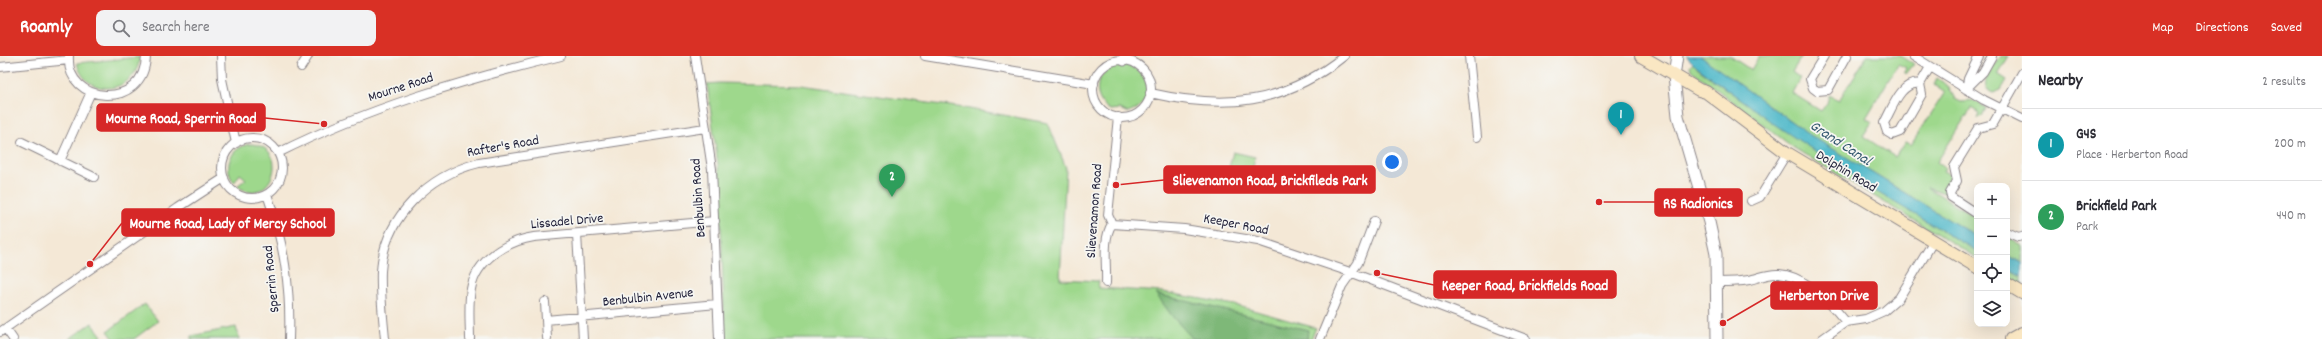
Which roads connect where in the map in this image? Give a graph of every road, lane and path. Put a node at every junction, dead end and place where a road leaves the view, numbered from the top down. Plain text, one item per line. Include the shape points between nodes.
1 (146, 56) edge
2 (221, 56) edge
3 (308, 56) edge
4 (560, 56) edge
5 (695, 56) edge
6 (925, 56) edge
7 (1344, 56) edge
8 (1469, 56) edge
9 (1641, 56) edge
10 (1656, 56) edge
11 (1824, 56) edge
12 (1847, 56) edge
13 (1913, 56) edge
14 (1979, 56) edge
15 (1992, 56) edge
16 (69, 58) edge
17 (1125, 58) edge
18 (1675, 66) edge
19 (0, 67) edge
20 (301, 67) dead end
21 (1930, 67) junction
22 (2022, 73) edge
23 (1094, 84) junction
24 (1920, 84) junction
25 (1966, 89) junction
26 (91, 92) junction
27 (1150, 93) junction
28 (2002, 108) junction
29 (1118, 117) junction
30 (2022, 119) edge
31 (705, 128) junction
32 (1477, 137) dead end
33 (22, 142) dead end
34 (236, 143) junction
35 (278, 153) junction
36 (1787, 153) junction
37 (60, 160) junction
38 (94, 177) dead end
39 (224, 178) junction
40 (267, 194) junction
41 (1751, 201) dead end
42 (1974, 212) edge
43 (715, 221) junction
44 (1374, 221) dead end
45 (1112, 224) junction
46 (2010, 233) edge
47 (577, 234) junction
48 (2022, 236) edge
49 (1933, 242) junction
50 (1974, 265) edge
51 (1350, 272) junction
52 (1718, 282) junction
53 (1106, 283) dead end
54 (2010, 286) edge
55 (2022, 293) edge
56 (545, 302) dead end
57 (717, 304) junction
58 (582, 317) junction
59 (546, 320) junction
60 (1846, 322) junction
61 (3, 331) edge
62 (547, 338) edge
63 (13, 339) edge
64 (289, 339) edge
65 (385, 339) edge
66 (470, 339) edge
67 (582, 339) edge
68 (719, 339) edge
69 (1320, 339) edge
70 (1526, 339) edge
71 (1717, 339) edge
72 (1822, 339) edge

1 - 26 street via 145,67 140,77 129,89 113,96
2 - 34 street via 222,79
3 - 20 street
4 - 35 street, Mourne Road via 381,108 343,122
5 - 31 street, Benbulbin Road
6 - 23 street
7 - 27 street via 1300,84 1264,97 1225,103 1202,102
8 - 32 street
9 - 18 main road, Dolphin Road
10 - 18 main road, Dolphin Road
11 - 12 street via 1810,79 1817,91 1828,90
13 - 21 street
14 - 25 street via 1968,78
15 - 25 street via 1983,72
16 - 19 street
16 - 26 street via 73,74 80,85
17 - 23 street via 1107,64 1098,72
17 - 27 street via 1137,64 1146,74
18 - 36 main road, Dolphin Road
18 - 52 street via 1678,116 1714,238
21 - 24 street
21 - 25 street
22 - 28 street
23 - 29 street via 1094,97 1101,108
24 - 24 street via 1922,94 1900,132 1892,135 1887,132 1884,123 1906,85 1914,82
25 - 28 street
26 - 37 street
27 - 29 street via 1142,110 1131,116
28 - 30 street
28 - 42 street via 1993,124 1978,128 1954,167 1957,181 1950,193 1951,197
29 - 45 street, Slievenamon Road via 1108,214
31 - 43 street, Benbulbin Road via 712,169
31 - 65 street, Rafter's Road via 479,163 466,166 430,184 400,219 383,257 381,282
33 - 37 street
34 - 35 street via 244,139 261,139 273,146
34 - 39 street via 224,157
35 - 40 street via 282,166 280,179
36 - 41 street via 1760,197
36 - 49 main road, Dolphin Road
37 - 38 street
39 - 40 street via 230,188 245,196 253,198
39 - 61 street
40 - 64 street, Sperrin Road via 286,259 290,305
43 - 47 street, Lissadel Drive
43 - 57 street, Benbulbin Road
44 - 51 street via 1358,263
45 - 51 street, Keeper Road via 1233,235 1284,249
45 - 53 street, Slievenamon Road via 1108,231
46 - 48 street
47 - 58 street
47 - 66 street, Lissadel Drive via 525,239 495,253 480,270 471,287
49 - 50 main road, Dolphin Road
49 - 60 street via 1899,298 1884,311 1866,319
51 - 69 street
51 - 70 street, Keeper Road
52 - 60 street via 1779,274 1794,277 1808,285
52 - 71 street
54 - 55 main road
56 - 59 street
57 - 58 street, Benbulbin Avenue
57 - 68 street, Benbulbin Road
58 - 59 street, Benbulbin Avenue
58 - 67 street
59 - 62 street
60 - 72 street
61 - 63 street

